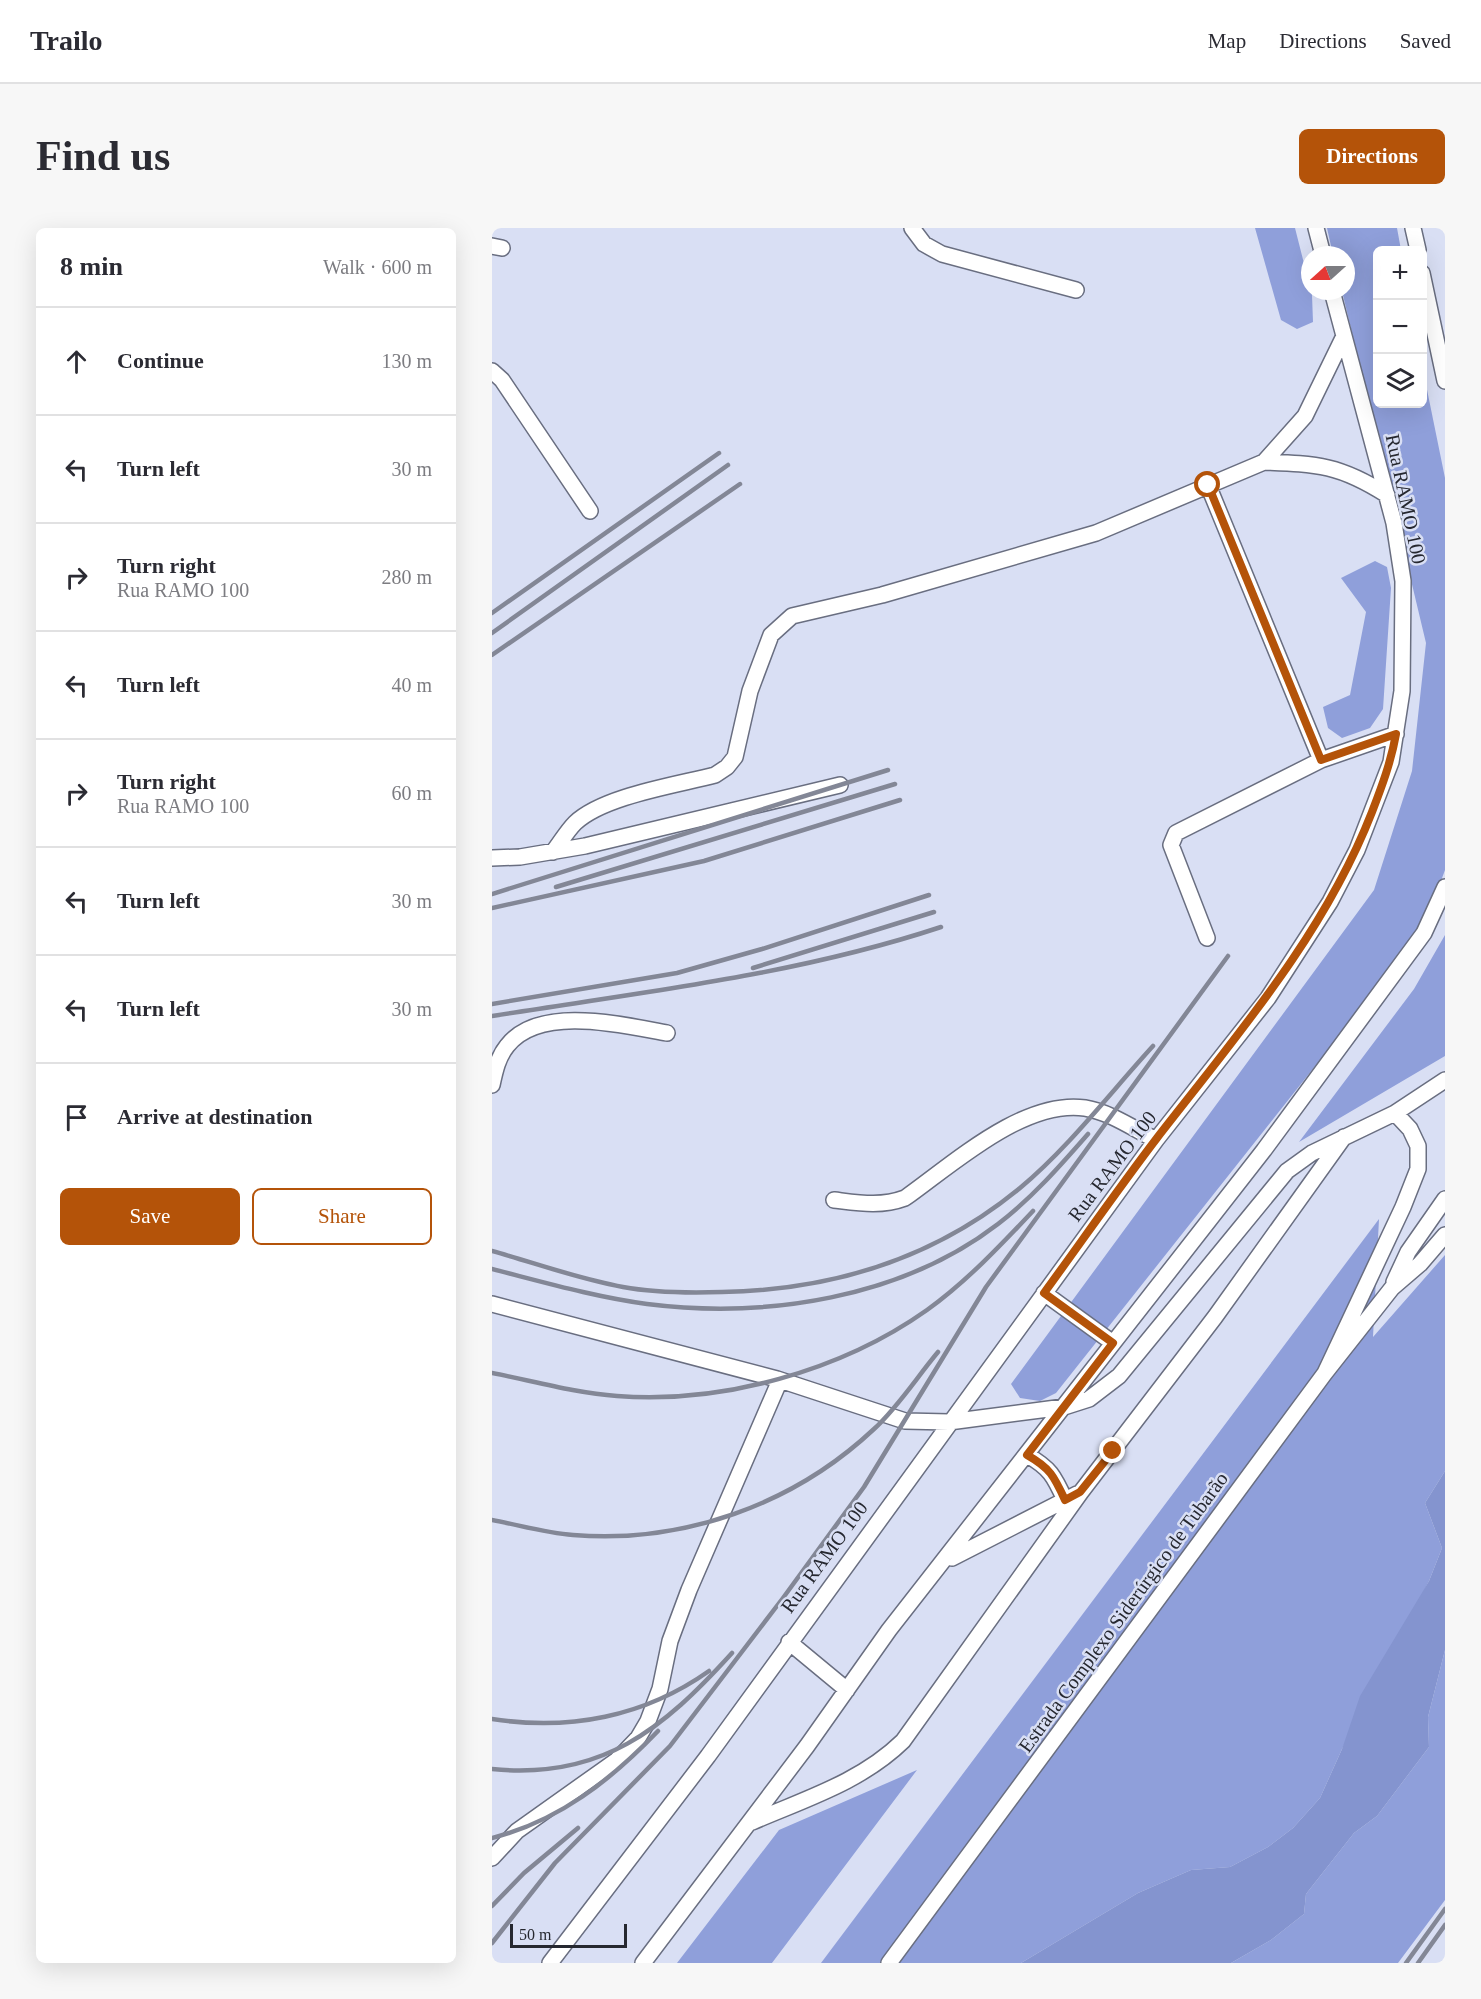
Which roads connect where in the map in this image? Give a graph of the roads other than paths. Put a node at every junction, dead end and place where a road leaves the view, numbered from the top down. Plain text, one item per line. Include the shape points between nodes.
1 (912, 228) edge
2 (1316, 228) edge
3 (1413, 228) edge
4 (1321, 246) edge
5 (1417, 246) edge
6 (1076, 290) dead end
7 (1427, 296) edge
8 (1334, 300) edge
9 (1344, 336) junction
10 (492, 371) edge
11 (1445, 381) edge
12 (1264, 462) junction
13 (1208, 485) junction
14 (1387, 495) junction
15 (590, 511) dead end
16 (1396, 734) junction
17 (1321, 760) junction
18 (840, 785) dead end
19 (553, 852) junction
20 (492, 858) edge
21 (1445, 887) edge
22 (1207, 938) dead end
23 (667, 1033) dead end
24 (1445, 1080) edge
25 (492, 1084) edge
26 (1395, 1113) junction
27 (1345, 1136) junction
28 (1156, 1140) junction
29 (1445, 1199) edge
30 (834, 1200) dead end
31 (1445, 1234) edge
32 (1392, 1288) junction
33 (1044, 1293) junction
34 (492, 1304) edge
35 (1113, 1343) junction
36 (1325, 1373) junction
37 (780, 1380) junction
38 (1064, 1407) junction
39 (949, 1422) junction
40 (1027, 1455) junction
41 (1080, 1492) junction
42 (1065, 1500) junction
43 (946, 1560) junction
44 (789, 1642) junction
45 (847, 1690) junction
46 (749, 1823) junction
47 (492, 1857) edge
48 (550, 1963) edge
49 (643, 1963) edge
50 (889, 1963) edge

1 - 6 street via 924,244 942,254
2 - 4 street
3 - 5 street
7 - 11 street
8 - 9 street, Rua RAMO 100
9 - 12 street via 1305,416
9 - 14 street, Rua RAMO 100
10 - 15 street via 502,380
12 - 13 street
12 - 14 street via 1315,463 1359,477
13 - 17 street
13 - 19 street via 1096,533 882,595 792,616 771,635 750,691 735,758 727,767 715,775 608,803 574,824
14 - 16 street, Rua RAMO 100 via 1402,581 1402,691
16 - 17 street
16 - 28 street, Rua RAMO 100 via 1391,762 1361,839 1330,902 1268,998
17 - 22 street via 1176,833 1171,845
18 - 19 street
19 - 20 street
21 - 35 street via 1424,933 1264,1150
23 - 25 street via 601,1021 544,1023 524,1030 507,1045 496,1065
24 - 26 street
26 - 27 street
26 - 36 street via 1410,1129 1418,1146 1418,1168
27 - 38 street via 1287,1171 1119,1376 1089,1399
27 - 41 street via 1215,1317
28 - 30 street via 1108,1115 1063,1106 1019,1119 905,1198 870,1205
28 - 33 street, Rua RAMO 100
29 - 32 street, Estrada Complexo Siderúrgico de Tubarão via 1407,1252
31 - 32 street, Estrada Complexo Siderúrgico de Tubarão via 1420,1264
32 - 36 street, Estrada Complexo Siderúrgico de Tubarão
33 - 35 street
33 - 39 street, Rua RAMO 100
34 - 37 street
35 - 38 street
36 - 50 street, Estrada Complexo Siderúrgico de Tubarão
37 - 39 street via 905,1420
37 - 47 street via 688,1590 670,1641 660,1689 638,1738 617,1760 517,1831
38 - 39 street
38 - 40 street
39 - 44 street, Rua RAMO 100
40 - 42 street via 1046,1466
40 - 43 street
41 - 42 street
41 - 46 street via 903,1741 883,1761 858,1776
42 - 43 street
43 - 45 street
44 - 45 street
44 - 48 street, Rua RAMO 100 via 708,1756
45 - 46 street
46 - 49 street

